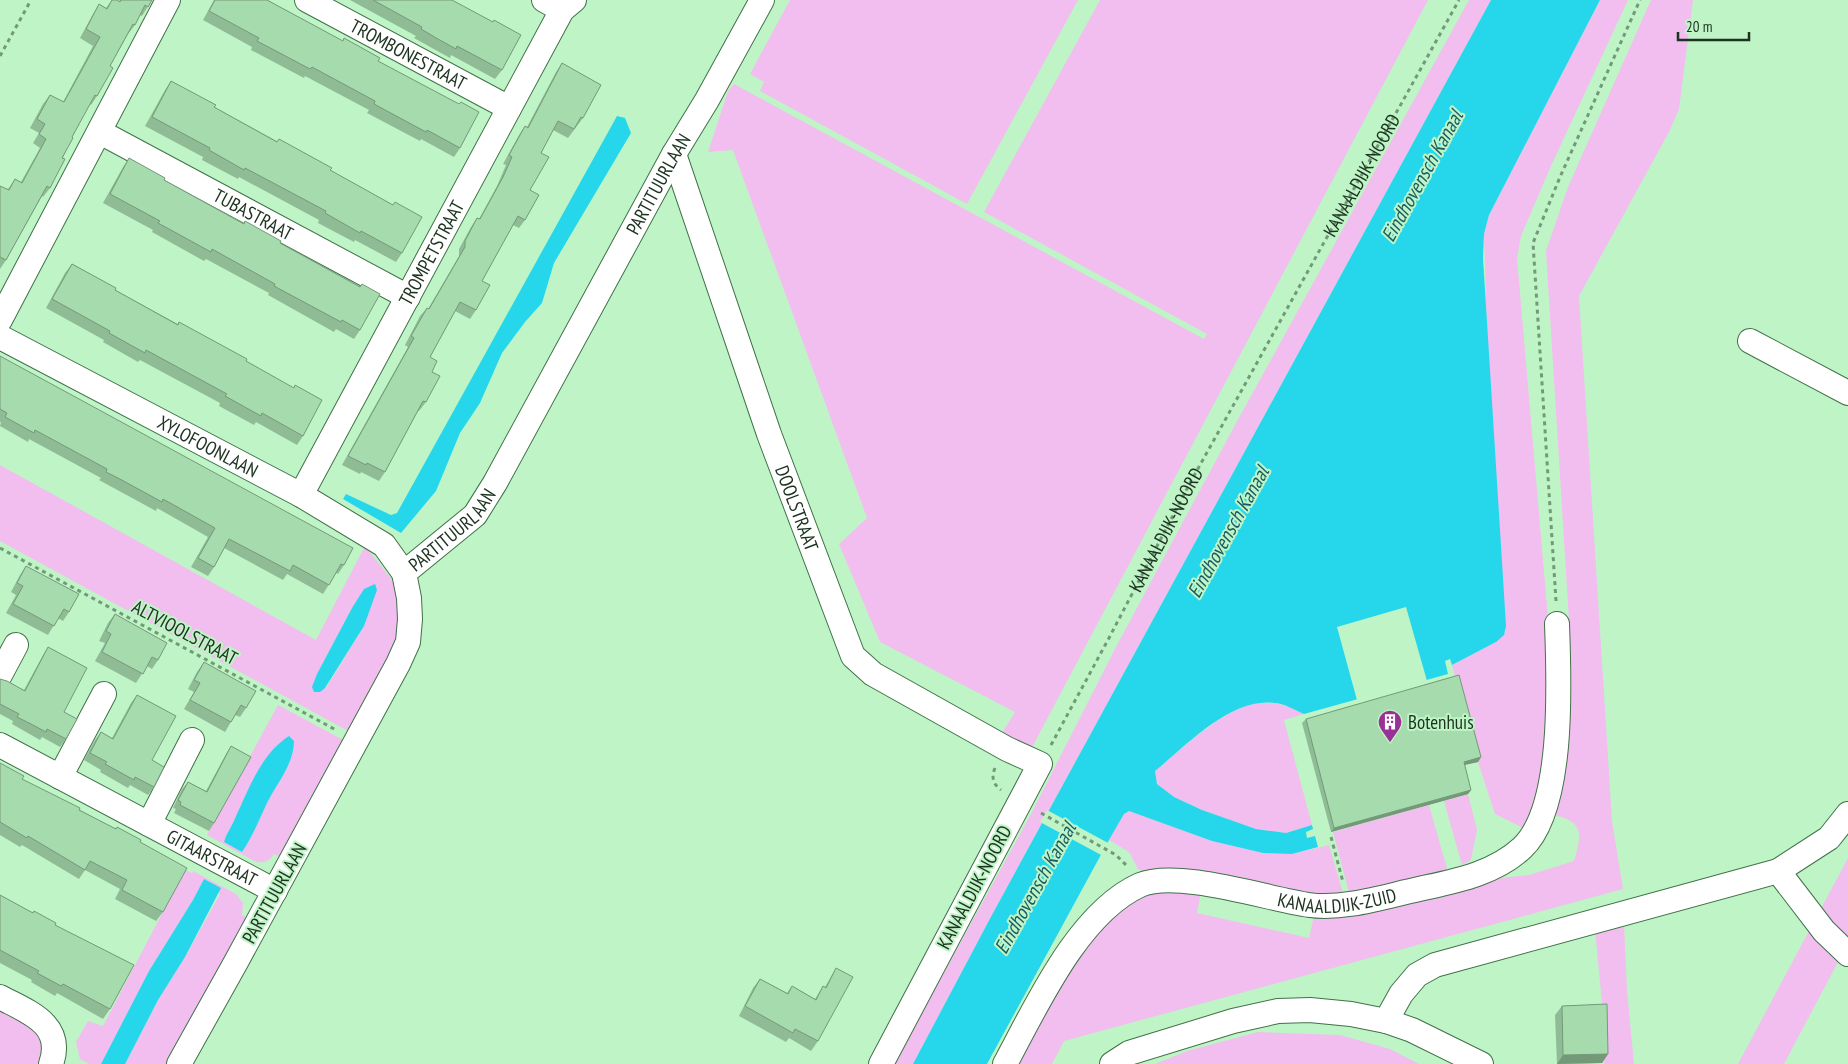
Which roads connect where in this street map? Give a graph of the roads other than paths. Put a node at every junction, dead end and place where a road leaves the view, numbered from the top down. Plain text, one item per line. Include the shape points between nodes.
1 (168, 0) edge
2 (307, 0) edge
3 (762, 0) edge
4 (560, 3) edge
5 (509, 108) junction
6 (100, 132) junction
7 (674, 154) junction
8 (408, 297) junction
9 (0, 320) edge
10 (0, 337) edge
11 (1750, 341) dead end
12 (1848, 393) edge
13 (300, 495) junction
14 (404, 573) junction
15 (1557, 624) road end
16 (16, 645) dead end
17 (0, 675) edge
18 (104, 694) dead end
19 (192, 740) dead end
20 (0, 745) edge
21 (1040, 764) joint
22 (60, 776) junction
23 (1848, 814) edge
24 (149, 824) junction
25 (1778, 871) junction
26 (275, 891) junction
27 (1848, 954) edge
28 (0, 997) edge
29 (1386, 1021) junction
30 (52, 1064) edge
31 (179, 1064) edge
32 (881, 1064) edge
33 (1005, 1064) edge
34 (1112, 1064) edge
35 (1481, 1064) edge

1 - 6 street
2 - 5 street, TROMBONESTRAAT
3 - 7 street, PARTITUURLAAN
4 - 5 street, TROMPETSTRAAT
5 - 8 street, TROMPETSTRAAT
6 - 8 street, TUBASTRAAT
6 - 9 street
7 - 14 street, PARTITUURLAAN via 475,516
7 - 21 street, DOOLSTRAAT via 769,434 853,656 873,674
8 - 13 street, TROMPETSTRAAT
10 - 13 street, XYLOFOONLAAN
11 - 12 street
13 - 14 street, XYLOFOONLAAN via 384,545
14 - 26 street, PARTITUURLAAN via 410,612 408,642
15 - 33 street, KANAALDIJK-ZUID via 1559,690 1551,790 1540,825 1523,847 1497,866 1457,880 1349,904 1312,906 1198,882 1150,882 1138,886 1104,910 1068,954
16 - 17 street
18 - 22 street
19 - 24 street, GITAARSTRAAT
20 - 22 street, GITAARSTRAAT
21 - 32 street, KANAALDIJK-NOORD
22 - 24 street, GITAARSTRAAT
23 - 25 street via 1829,838
24 - 26 street, GITAARSTRAAT
25 - 27 street via 1824,931
25 - 29 street via 1435,965 1417,975 1401,994
26 - 31 street, PARTITUURLAAN
28 - 30 street via 37,1017 47,1027 53,1038
29 - 34 street via 1351,1014 1278,1011 1233,1021 1129,1053
29 - 35 street via 1412,1030

